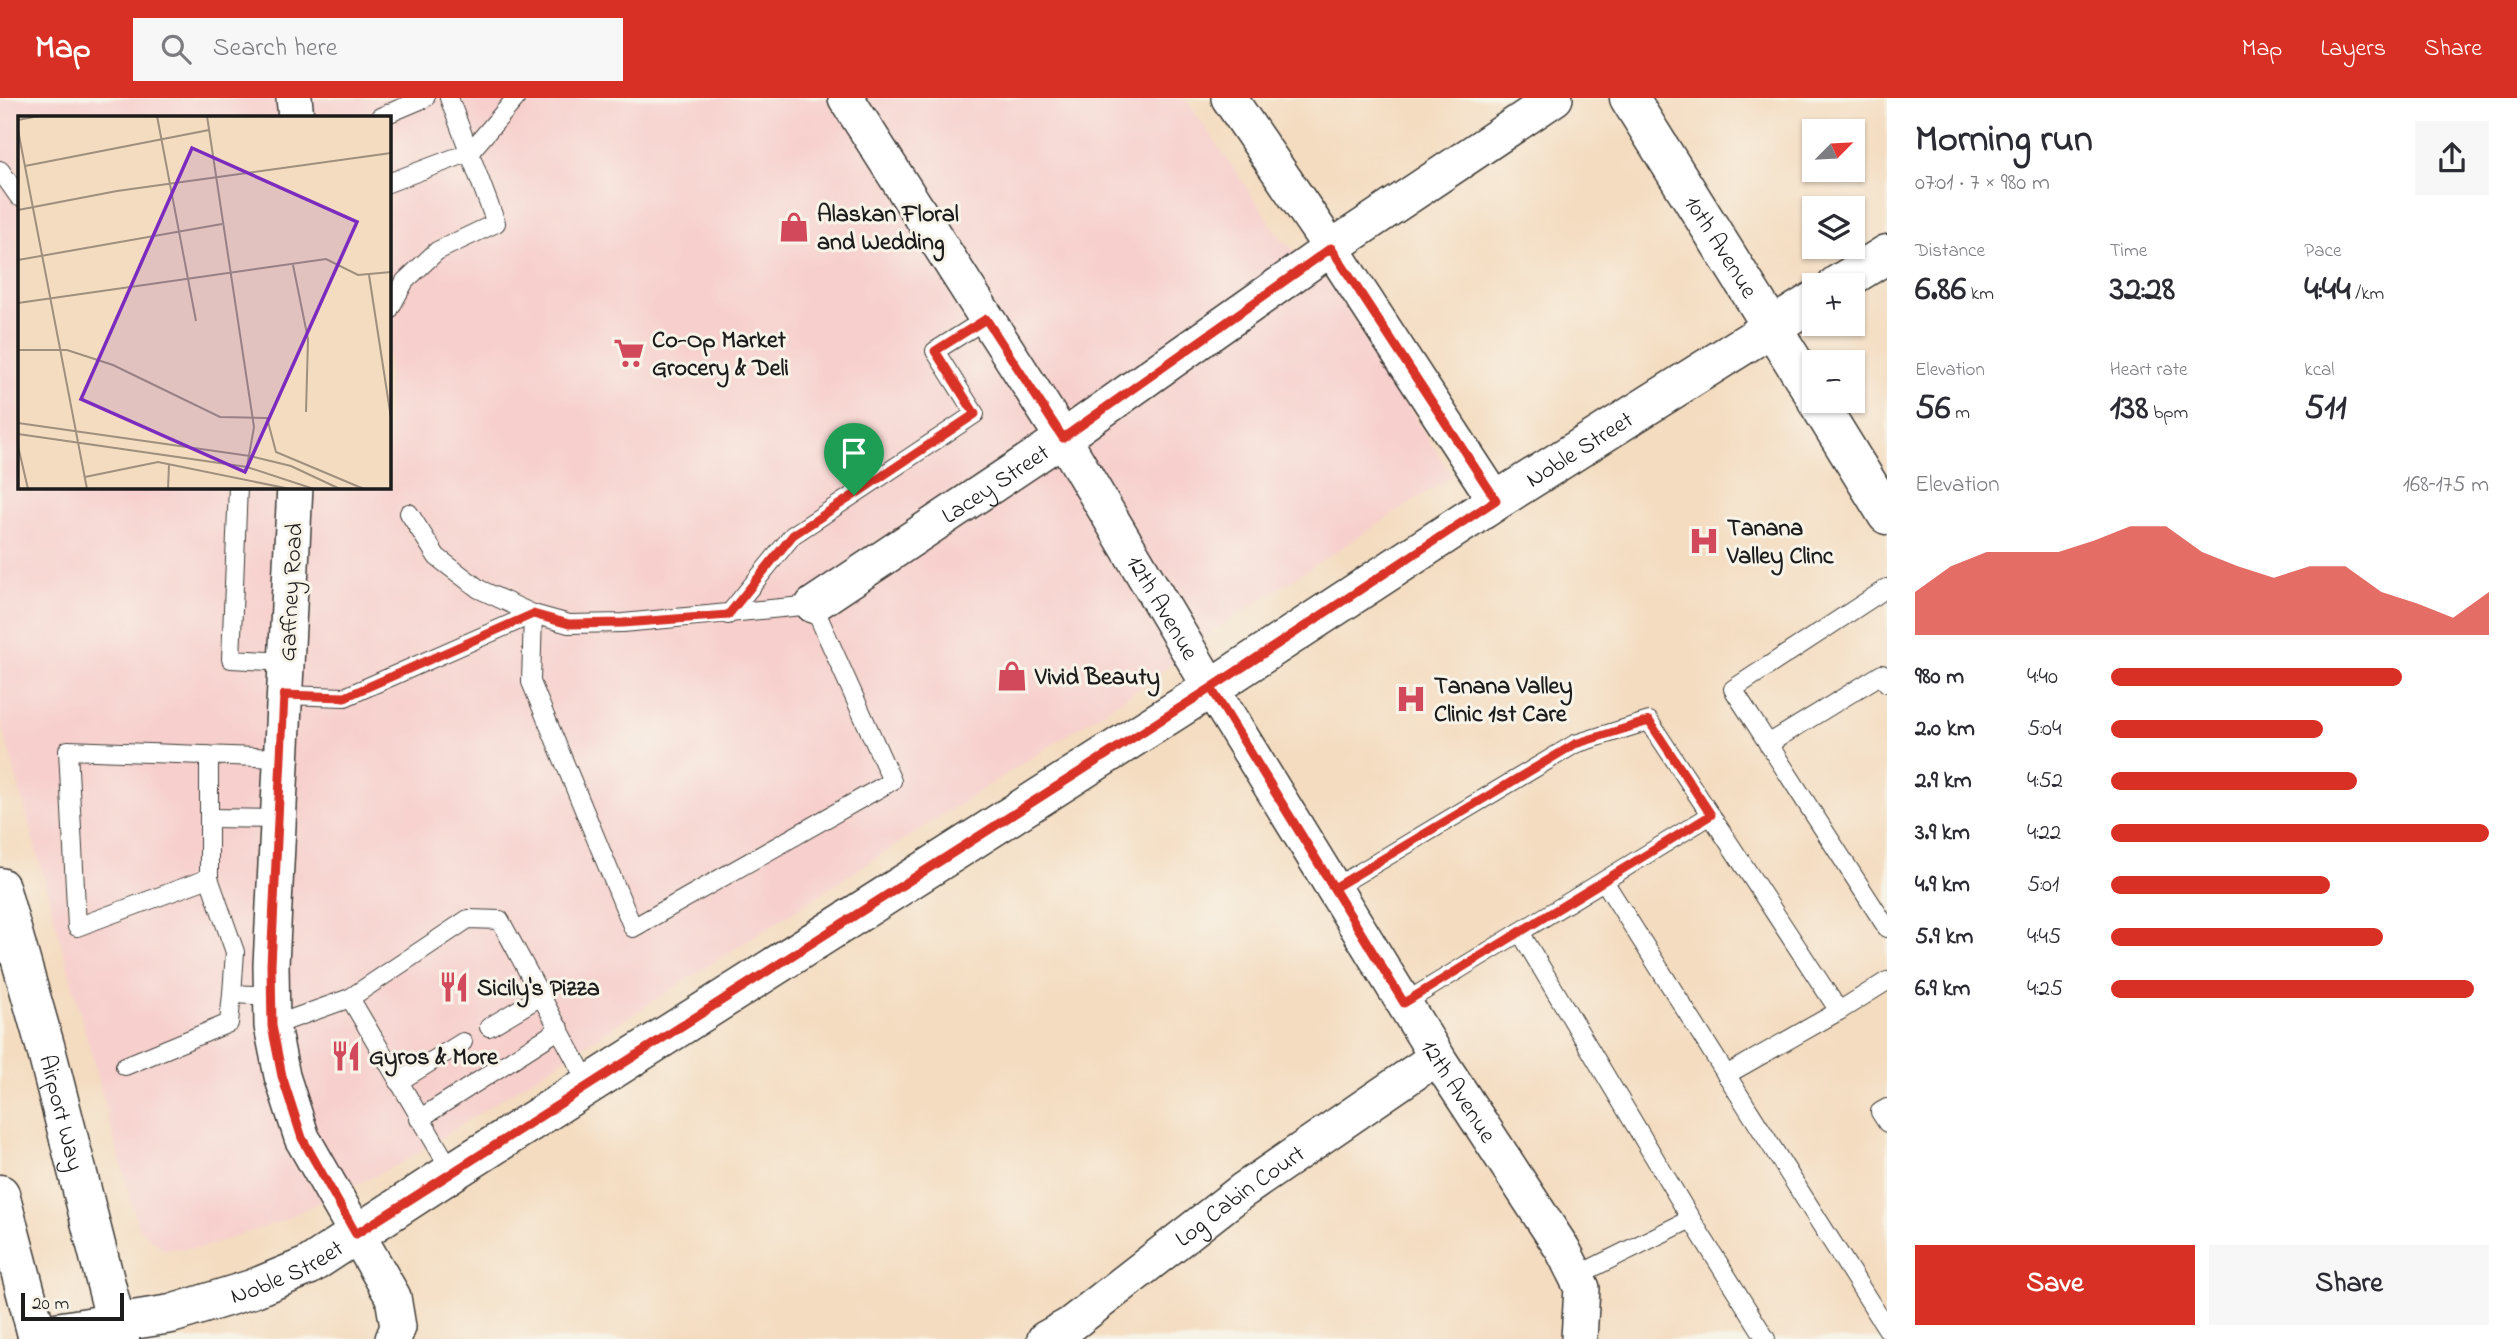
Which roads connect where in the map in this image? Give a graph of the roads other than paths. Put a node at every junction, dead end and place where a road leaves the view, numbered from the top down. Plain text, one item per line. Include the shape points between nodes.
1 (295, 98) edge
2 (425, 98) edge
3 (449, 98) edge
4 (516, 98) edge
5 (846, 98) edge
6 (1229, 98) edge
7 (1555, 98) edge
8 (1629, 98) edge
9 (296, 116) edge
10 (382, 116) edge
11 (470, 152) junction
12 (0, 170) edge
13 (390, 182) edge
14 (18, 196) edge
15 (1331, 248) junction
16 (1887, 254) edge
17 (1856, 273) edge
18 (390, 308) edge
19 (1802, 308) edge
20 (986, 319) junction
21 (1772, 326) junction
22 (1802, 376) edge
23 (1825, 413) edge
24 (1063, 438) junction
25 (238, 488) edge
26 (295, 488) edge
27 (1496, 500) junction
28 (409, 513) dead end
29 (1887, 515) edge
30 (1887, 588) edge
31 (813, 605) junction
32 (533, 614) junction
33 (728, 615) junction
34 (285, 679) junction
35 (1887, 682) edge
36 (1211, 688) junction
37 (1768, 744) junction
38 (209, 755) junction
39 (281, 758) junction
40 (1711, 815) junction
41 (209, 818) junction
42 (278, 819) junction
43 (209, 878) junction
44 (1604, 881) junction
45 (0, 887) edge
46 (1334, 888) junction
47 (1887, 928) edge
48 (1520, 932) junction
49 (1887, 981) edge
50 (232, 994) junction
51 (542, 995) junction
52 (351, 998) junction
53 (1404, 1003) junction
54 (1839, 1010) junction
55 (272, 1011) junction
56 (489, 1027) dead end
57 (560, 1029) junction
58 (463, 1042) dead end
59 (1437, 1058) junction
60 (125, 1066) dead end
61 (1726, 1075) junction
62 (398, 1082) junction
63 (589, 1085) junction
64 (1887, 1108) edge
65 (419, 1119) junction
66 (1887, 1123) edge
67 (452, 1172) junction
68 (0, 1194) edge
69 (1691, 1219) junction
70 (356, 1234) junction
71 (1576, 1276) junction
72 (1887, 1329) edge
73 (119, 1332) edge
74 (38, 1337) edge
75 (393, 1339) edge
76 (1045, 1339) edge
77 (1579, 1339) edge
78 (1766, 1339) edge

1 - 9 street
2 - 10 lane
3 - 11 lane
4 - 11 lane
5 - 20 street, 12th Avenue
6 - 15 street
7 - 15 street, Lacey Street
8 - 21 street, 10th Avenue
11 - 13 lane
11 - 18 lane via 496,223 438,251 405,281
12 - 14 lane
15 - 24 street, Lacey Street
15 - 27 street
16 - 17 street
19 - 21 street, Noble Street
20 - 24 street, 12th Avenue
20 - 33 lane via 935,351 975,414 793,535
21 - 22 street, 10th Avenue
21 - 27 street, Noble Street
23 - 29 street, 10th Avenue
24 - 31 street, Lacey Street
24 - 36 street, 12th Avenue
25 - 34 lane via 231,659
26 - 34 street, Gaffney Road
27 - 36 street, Noble Street
28 - 32 lane via 437,557 479,589
30 - 37 lane via 1733,689
31 - 32 lane via 892,782 633,928 531,682
31 - 33 lane
32 - 33 lane via 569,624
32 - 34 lane via 345,697
34 - 39 street, Gaffney Road
35 - 37 lane via 1882,674
36 - 46 street, 12th Avenue
36 - 63 street, Noble Street
37 - 47 lane
38 - 39 lane
38 - 41 lane
38 - 43 lane via 68,750 77,927
39 - 42 street, Gaffney Road
40 - 44 lane
40 - 46 lane via 1649,721 1575,744
40 - 54 lane
41 - 42 lane
41 - 43 lane
42 - 55 street, Gaffney Road
43 - 50 lane via 235,952
44 - 48 lane
44 - 61 lane
45 - 73 street, Airport Way
46 - 53 street, 12th Avenue
48 - 53 lane
48 - 69 lane
49 - 54 lane
50 - 55 lane
50 - 60 lane via 229,1023
51 - 52 lane via 500,919 468,919
51 - 56 lane
51 - 57 lane
52 - 55 lane
52 - 62 lane
53 - 59 street, 12th Avenue
54 - 61 lane
55 - 70 street, Gaffney Road via 282,1076 302,1138
57 - 63 lane
57 - 65 lane
58 - 62 lane
59 - 71 street, 12th Avenue
59 - 76 street, Log Cabin Court via 1242,1191 1070,1325
61 - 72 lane
62 - 65 lane
63 - 67 street, Noble Street
64 - 66 lane via 1880,1112
65 - 67 lane
67 - 70 street, Noble Street
68 - 74 street
69 - 71 lane
69 - 78 lane
70 - 73 street, Noble Street via 307,1266 252,1289
70 - 75 street, Gaffney Road via 393,1297 398,1327
71 - 77 street, 12th Avenue via 1582,1289
73 - 74 street, Noble Street

